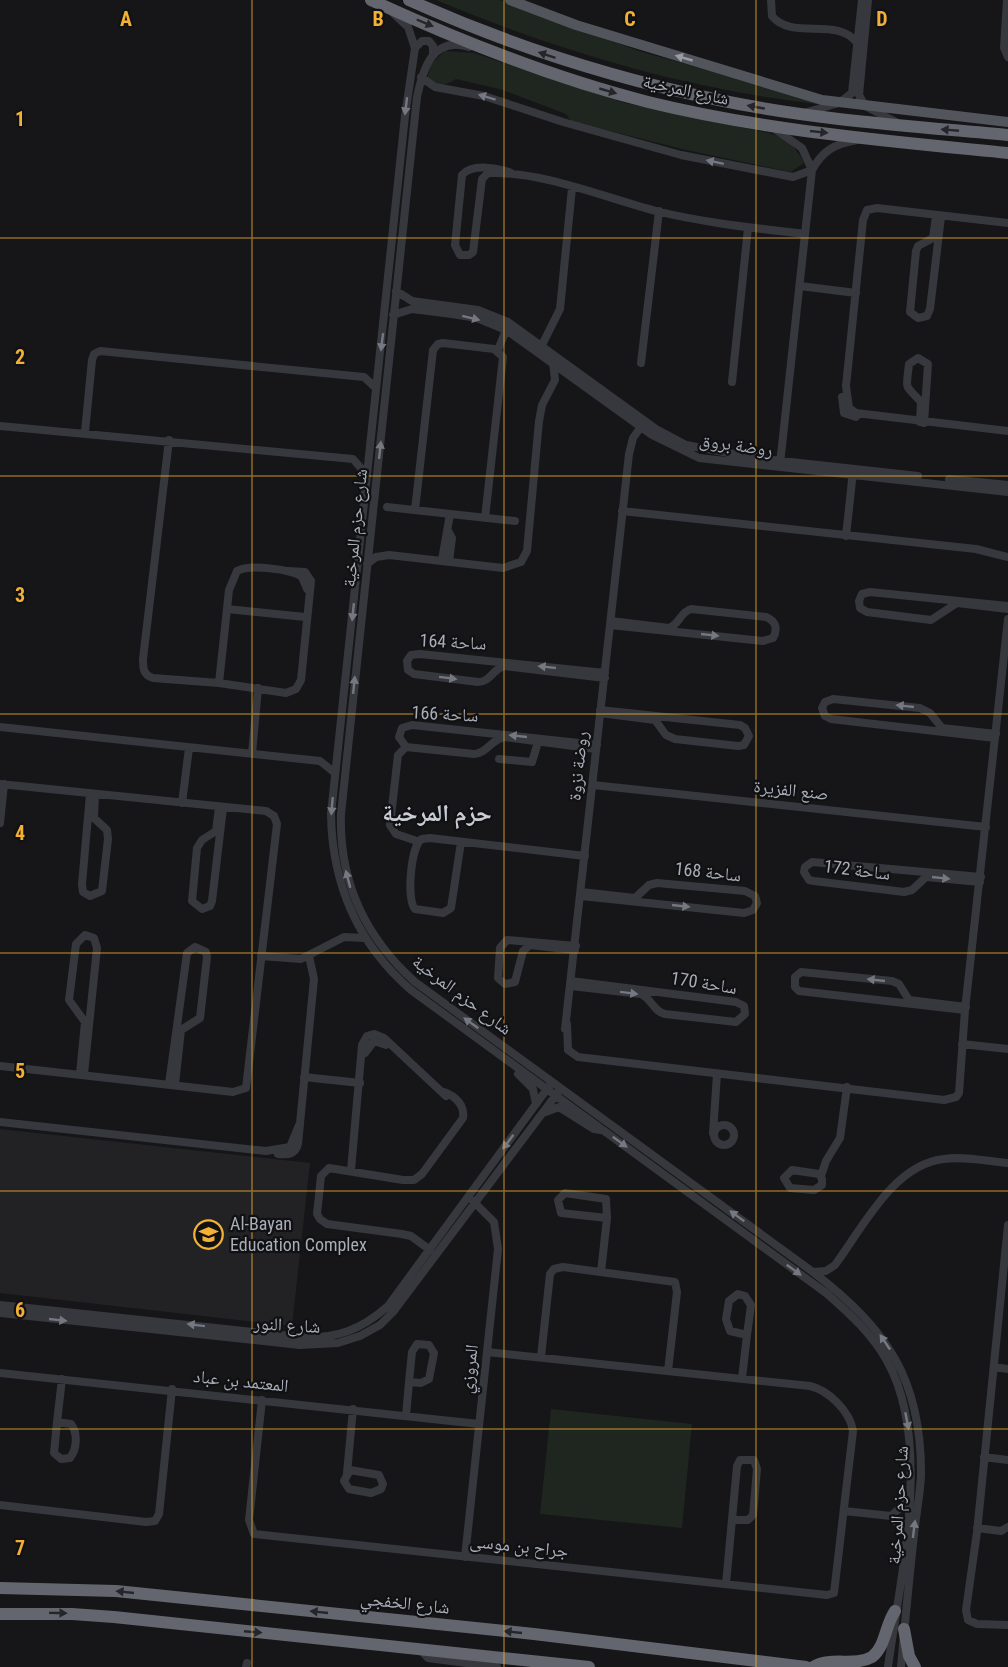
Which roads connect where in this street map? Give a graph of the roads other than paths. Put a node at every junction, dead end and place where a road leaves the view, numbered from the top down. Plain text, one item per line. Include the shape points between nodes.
1 (371, 0) edge
2 (409, 0) edge
3 (510, 0) edge
4 (771, 0) edge
5 (862, 0) edge
6 (868, 0) edge
7 (1007, 0) edge
8 (388, 8) junction
9 (1005, 15) junction
10 (860, 22) junction
11 (842, 31) junction
12 (857, 43) junction
13 (415, 48) junction
14 (433, 53) junction
15 (1008, 57) edge
16 (521, 62) junction
17 (1008, 62) edge
18 (421, 77) junction
19 (839, 103) junction
20 (865, 106) junction
21 (797, 114) junction
22 (1008, 122) edge
23 (765, 124) junction
24 (902, 125) junction
25 (1008, 135) edge
26 (866, 139) junction
27 (1008, 153) edge
28 (472, 168) junction
29 (812, 170) junction
30 (511, 173) junction
31 (483, 177) junction
32 (572, 188) junction
33 (659, 211) junction
34 (938, 216) junction
35 (1008, 223) edge
36 (748, 228) junction
37 (805, 234) junction
38 (926, 243) junction
39 (937, 251) junction
40 (800, 286) junction
41 (396, 291) junction
42 (856, 293) junction
43 (393, 315) junction
44 (508, 331) junction
45 (538, 346) junction
46 (500, 351) junction
47 (553, 362) junction
48 (641, 363) dead end
49 (379, 368) junction
50 (364, 377) junction
51 (574, 378) junction
52 (732, 382) dead end
53 (376, 388) junction
54 (552, 388) junction
55 (927, 390) junction
56 (915, 396) junction
57 (922, 422) junction
58 (643, 424) junction
59 (0, 426) edge
60 (1008, 431) edge
61 (85, 432) junction
62 (169, 440) junction
63 (368, 450) junction
64 (353, 459) junction
65 (780, 464) junction
66 (853, 471) junction
67 (366, 474) junction
68 (1008, 485) edge
69 (1008, 492) edge
70 (387, 507) dead end
71 (415, 510) junction
72 (622, 511) junction
73 (450, 514) junction
74 (485, 518) junction
75 (515, 521) dead end
76 (371, 536) junction
77 (846, 536) junction
78 (976, 549) junction
79 (1008, 551) edge
80 (388, 555) junction
81 (1008, 557) edge
82 (446, 561) junction
83 (368, 564) junction
84 (937, 598) junction
85 (1008, 607) edge
86 (227, 609) junction
87 (945, 611) junction
88 (305, 617) junction
89 (680, 619) junction
90 (1008, 619) edge
91 (610, 623) junction
92 (686, 633) junction
93 (489, 661) junction
94 (493, 674) junction
95 (605, 675) junction
96 (219, 683) junction
97 (258, 688) junction
98 (600, 712) junction
99 (932, 715) junction
100 (671, 718) junction
101 (0, 727) edge
102 (925, 730) junction
103 (663, 731) junction
104 (486, 733) junction
105 (996, 736) junction
106 (538, 742) junction
107 (491, 745) junction
108 (406, 747) junction
109 (596, 747) junction
110 (189, 748) junction
111 (339, 748) junction
112 (252, 754) junction
113 (500, 759) dead end
114 (320, 761) junction
115 (336, 774) junction
116 (1, 784) edge
117 (593, 785) junction
118 (93, 794) junction
119 (182, 803) junction
120 (221, 808) junction
121 (0, 822) edge
122 (101, 825) junction
123 (986, 827) junction
124 (86, 832) junction
125 (208, 837) junction
126 (417, 841) junction
127 (458, 844) junction
128 (220, 846) junction
129 (585, 858) junction
130 (910, 870) junction
131 (981, 879) junction
132 (918, 883) junction
133 (644, 890) junction
134 (581, 894) junction
135 (652, 903) junction
136 (353, 917) junction
137 (344, 938) junction
138 (364, 938) junction
139 (517, 940) junction
140 (575, 948) junction
141 (522, 954) junction
142 (261, 956) junction
143 (309, 956) junction
144 (571, 984) junction
145 (903, 990) junction
146 (663, 993) junction
147 (894, 1002) junction
148 (654, 1006) junction
149 (91, 1007) junction
150 (966, 1009) junction
151 (79, 1013) junction
152 (178, 1015) junction
153 (191, 1024) junction
154 (962, 1044) junction
155 (1008, 1049) edge
156 (500, 1057) junction
157 (0, 1066) edge
158 (82, 1074) junction
159 (720, 1074) junction
160 (304, 1077) junction
161 (360, 1083) junction
162 (172, 1084) junction
163 (550, 1085) junction
164 (847, 1087) junction
165 (558, 1092) junction
166 (536, 1104) junction
167 (538, 1116) junction
168 (0, 1122) edge
169 (603, 1130) junction
170 (716, 1130) dead end
171 (828, 1156) junction
172 (1008, 1163) edge
173 (351, 1170) junction
174 (811, 1172) junction
175 (821, 1176) junction
176 (468, 1196) junction
177 (475, 1203) junction
178 (607, 1218) junction
179 (1008, 1225) edge
180 (430, 1250) junction
181 (1007, 1252) edge
182 (835, 1264) junction
183 (601, 1272) junction
184 (813, 1272) junction
185 (835, 1288) junction
186 (1005, 1292) edge
187 (0, 1305) edge
188 (0, 1313) edge
189 (97, 1319) junction
190 (747, 1335) junction
191 (488, 1352) junction
192 (541, 1357) junction
193 (994, 1366) junction
194 (1008, 1367) edge
195 (668, 1371) junction
196 (0, 1373) edge
197 (742, 1378) junction
198 (62, 1379) junction
199 (410, 1382) junction
200 (172, 1389) junction
201 (262, 1400) junction
202 (353, 1410) junction
203 (406, 1416) junction
204 (57, 1422) dead end
205 (479, 1424) junction
206 (984, 1457) junction
207 (1008, 1460) edge
208 (347, 1473) dead end
209 (909, 1500) junction
210 (0, 1505) edge
211 (844, 1511) junction
212 (891, 1516) junction
213 (732, 1520) junction
214 (1008, 1527) edge
215 (977, 1530) junction
216 (905, 1532) junction
217 (1008, 1535) edge
218 (465, 1557) junction
219 (726, 1584) junction
220 (0, 1588) edge
221 (895, 1611) junction
222 (0, 1614) edge
223 (1006, 1625) edge
224 (904, 1629) junction
225 (419, 1648) junction
226 (567, 1664) junction
227 (497, 1667) edge
228 (544, 1667) edge
229 (589, 1667) edge
230 (806, 1667) edge
231 (813, 1667) edge
232 (888, 1667) edge
233 (901, 1667) edge
234 (915, 1667) edge

1 - 8 highway, شارع المرخية
21 -> 2 highway, شارع المرخية via 721,101 591,69 496,37
19 -> 3 main road, شارع المرخية via 576,25
4 - 11 street via 772,16 782,24
5 - 10 street
6 - 20 street via 858,90
7 - 9 street
8 - 13 street via 408,27
8 -> 16 highway, شارع المرخية
9 - 15 street via 1004,48
9 - 17 street via 1000,48
10 - 11 street
10 - 12 street
11 - 12 street
12 - 19 street via 852,93
13 - 14 street via 422,41 429,41 434,46
13 -> 49 street, شارع حزم المرخية
14 - 16 street via 450,45 462,45
14 - 18 street, شارع حزم المرخية
16 -> 23 highway, شارع المرخية via 642,100
29 -> 18 street via 793,177 681,154 484,96 435,87
18 - 41 street, شارع حزم المرخية
19 - 20 main road, شارع المرخية
19 - 21 street
20 - 22 main road, شارع المرخية
20 - 24 street
21 - 24 highway, شارع المرخية
23 -> 26 highway, شارع المرخية
23 - 29 street via 802,148
25 -> 24 highway, شارع المرخية
26 - 27 highway, شارع المرخية
26 - 29 street via 825,151
28 - 30 street
28 - 31 street
28 - 31 street via 462,175 455,245 456,252 464,256 473,252 475,246
29 - 37 street
30 - 31 street via 488,172
30 - 32 street
32 - 33 street
32 - 45 street via 560,303 555,324
33 - 36 street
33 - 48 street
34 - 35 street
34 - 38 street via 934,237
34 - 39 street
34 - 42 street via 877,212 863,223
36 - 37 street
36 - 52 street
37 - 40 street
38 - 39 street
38 - 39 street via 916,251 910,308 915,318 924,318 929,313
40 - 42 street
40 - 65 street
41 - 43 street, شارع حزم المرخية
41 - 45 street, روضة بروق via 412,301 467,307 493,315
42 - 57 street via 846,386 850,410
43 -> 44 street via 412,309 452,314 477,318
76 -> 43 street, شارع حزم المرخية
44 - 45 street via 517,330
44 - 46 street
45 - 47 street, روضة بروق
45 - 58 street, روضة بروق
46 - 71 street via 443,343 434,348
46 - 74 street via 504,357
47 - 51 street, روضة بروق
47 - 54 street via 556,375
49 - 50 street
49 - 53 street, شارع حزم المرخية
50 - 53 street
50 - 61 street via 124,353 102,355 92,370
51 - 54 street
51 - 58 street, روضة بروق
53 - 63 street, شارع حزم المرخية
54 - 82 street via 540,413 525,555 516,566 503,568
55 - 56 street
55 - 56 street via 928,364 914,359 909,364 907,384 908,391
55 - 57 street
56 - 57 street via 922,405
57 - 60 street
58 - 65 street, روضة بروق via 665,444 699,458
58 - 72 street, روضة نزوة via 630,448
59 - 61 street
61 - 62 street
62 - 64 street
62 - 96 street via 146,656 151,671 164,678
63 - 64 street
63 - 67 street, شارع حزم المرخية
64 - 67 street
65 - 66 street, روضة بروق
66 - 68 street, روضة بروق
66 - 69 street, روضة بروق
66 - 77 street
67 -> 111 street, شارع حزم المرخية
70 - 71 street
71 - 73 street
72 - 77 street
72 - 91 street, روضة نزوة
73 - 74 street
73 - 82 street via 445,536
74 - 75 street
76 - 80 street via 377,549
76 - 83 street, شارع حزم المرخية
77 - 78 street
78 - 79 street
78 - 81 street
80 - 82 street
80 - 83 street via 376,557
163 -> 83 street, شارع حزم المرخية via 415,982 384,951 358,909 344,864 341,814
84 - 85 street
84 - 87 street
84 - 87 street via 866,592 858,601 867,612 936,619
85 - 87 street via 957,603
86 - 88 street
86 - 88 street via 230,572 236,565 299,575 305,580
86 - 96 street
88 - 97 street via 298,687 289,693
89 - 91 street via 674,626 663,628
89 - 92 street
92 -> 89 street via 768,641 776,628 766,617 695,609 687,610
90 - 105 street, روضة نزوة
91 - 92 street
91 - 95 street, روضة نزوة
93 - 94 street
93 -> 94 street, ساحة 164 via 415,654 407,664 414,674 478,682
95 -> 93 street, ساحة 164
94 - 95 street, ساحة 164 via 505,666
95 - 98 street, روضة نزوة
96 - 97 street
97 - 112 street
98 - 100 street
98 - 103 street via 655,720
98 - 109 street, روضة نزوة
99 - 102 street via 931,725
99 -> 102 street via 920,708 833,699 822,708 831,719
99 - 105 street via 942,728
100 - 103 street
100 - 103 street via 740,725 749,736 744,745 738,746 675,739
101 - 110 street
102 - 105 street
104 - 107 street
104 - 108 street, ساحة 166 via 407,725 399,737
109 -> 104 street, ساحة 166
105 - 123 street, روضة نزوة
106 - 107 street, ساحة 166 via 501,737
106 - 109 street, ساحة 166
106 - 113 street via 532,762
107 - 108 street, ساحة 166 via 483,753 474,754
108 - 126 street via 398,755 390,825 396,834
109 - 117 street, روضة نزوة
110 - 112 street
110 - 119 street
111 - 114 street
111 - 115 street, شارع حزم المرخية
112 - 114 street
114 - 115 street
115 -> 136 street, شارع حزم المرخية via 331,837 339,881
116 - 118 street
116 - 121 street
117 - 123 street, صنع الفزيرة
117 - 129 street, روضة نزوة
118 - 119 street
118 - 122 street via 93,816
118 - 124 street
119 - 120 street
120 - 125 street via 216,831
120 - 128 street
120 - 142 street via 266,811 276,820
122 - 124 street
122 - 124 street via 107,830 108,839 104,886 96,896 86,895 82,888
123 - 131 street, روضة نزوة
125 - 128 street
125 - 128 street via 197,848 192,897 198,908 206,908 212,901
126 - 127 street via 426,838
126 - 127 street via 410,903 419,911 438,913 451,908
127 - 127 street via 448,905 438,909 418,905 414,896 420,848 428,843
127 - 129 street
129 - 134 street, روضة نزوة
130 - 131 street, ساحة 172
130 - 132 street
130 - 132 street, ساحة 172 via 812,862 804,872 809,880 904,892
132 -> 131 street, ساحة 172 via 929,876
131 - 150 street, روضة نزوة
133 - 134 street, ساحة 168 via 632,898
133 - 135 street
135 -> 133 street, ساحة 168 via 744,913 753,910 757,903 755,896 745,891 657,883
134 - 135 street, ساحة 168
134 - 140 street, روضة نزوة
136 - 137 street
136 - 138 street, شارع حزم المرخية
137 - 138 street
137 - 143 street
138 - 156 street, شارع حزم المرخية via 394,975
139 - 140 street
139 - 141 street
139 - 141 street via 501,945 501,982 510,984 517,980
140 - 141 street via 530,945
140 - 144 street, روضة نزوة
142 - 143 street
142 - 162 street via 250,1055 242,1085 222,1090
143 - 160 street via 314,979
144 - 146 street, ساحة 170
144 -> 148 street, ساحة 170 via 641,994
144 - 159 street, روضة نزوة via 563,1048 566,1058
145 - 147 street
145 -> 147 street via 892,981 801,972 795,977 799,991
145 - 150 street via 912,1002
146 - 148 street
146 - 148 street, ساحة 170 via 736,1002 744,1006 745,1014 740,1021 730,1022 665,1014
147 - 150 street
149 - 151 street
149 - 151 street via 97,948 94,938 85,935 76,944 69,1000
149 - 158 street
150 - 154 street, روضة نزوة
151 - 158 street via 86,1024
152 - 153 street
152 - 153 street via 187,953 201,948 207,957 201,1012
152 - 162 street
153 - 162 street via 181,1033
154 - 155 street
154 - 164 street, روضة نزوة via 959,1079 948,1095 920,1096
156 - 163 street, شارع حزم المرخية
156 - 166 street via 529,1083
157 - 158 street
158 - 162 street
159 - 164 street, روضة نزوة
159 - 170 street
160 - 161 street
160 - 168 street via 298,1125 290,1147 266,1151
161 - 173 street
161 - 173 street via 366,1048 380,1041 444,1092 458,1112 449,1135 416,1175 401,1179
163 - 165 street, شارع حزم المرخية
163 - 166 street, شارع النور
164 - 171 street via 840,1138
165 - 167 street, شارع النور
165 - 169 street, شارع حزم المرخية
184 -> 165 street, شارع حزم المرخية
166 -> 176 street, شارع النور
167 - 169 street via 559,1107 594,1129
167 - 177 street, شارع النور
169 -> 209 street, شارع حزم المرخية via 826,1293 868,1334 887,1361 906,1415 911,1443
171 - 174 street
171 - 175 street
172 - 182 street via 945,1159 909,1171 893,1186
173 - 180 street via 326,1170 321,1176 319,1207 326,1220 411,1236
174 - 175 street
174 - 175 street via 792,1170 785,1182 790,1188 814,1190 822,1185
176 - 177 street, المروزي
176 - 180 street, شارع النور
177 - 189 street, شارع النور via 393,1312 380,1325 338,1343 300,1346
177 - 191 street, المروزي via 494,1222 498,1239
178 - 178 street via 608,1202 604,1198 565,1193 559,1197 561,1213
178 - 183 street
179 - 181 street
180 -> 189 street, شارع النور via 388,1306 357,1329 337,1336 301,1337
181 - 186 street
182 - 184 street
182 - 185 street
183 - 192 street via 563,1267 552,1271
183 - 195 street via 672,1280 676,1284
184 - 185 street, شارع حزم المرخية
224 -> 185 street, شارع حزم المرخية via 921,1479 915,1410 901,1368 887,1344 858,1308
186 - 193 street
187 - 189 street, شارع النور
188 -> 189 street, شارع النور
190 - 190 street via 750,1301 738,1294 729,1301 727,1324 730,1331
190 - 197 street
191 - 192 street, جراح بن موسى
191 - 205 street, المروزي
192 - 195 street, جراح بن موسى
193 - 194 street
193 - 206 street
195 - 197 street, جراح بن موسى
196 - 198 street, المعتمد بن عباد
197 - 211 street, جراح بن موسى via 818,1388 846,1416 853,1437
198 - 200 street, المعتمد بن عباد
198 - 204 street
199 - 199 street via 429,1379 434,1353 429,1345 414,1347
199 - 203 street
200 - 201 street, المعتمد بن عباد
200 - 210 street via 159,1514 155,1521
201 - 202 street, المعتمد بن عباد
201 - 218 street, جراح بن موسى via 249,1521 255,1534
202 - 203 street, المعتمد بن عباد
202 - 208 street
203 - 205 street, المعتمد بن عباد
205 - 218 street, المروزي
206 - 207 street
206 - 215 street
209 - 212 street
209 - 216 street, شارع حزم المرخية
211 - 212 street
211 - 219 street, جراح بن موسى via 834,1593
212 - 216 street
213 - 213 street via 748,1520 753,1515 758,1469 749,1458 740,1460 737,1466
213 - 219 street
214 - 215 street via 1001,1531
215 - 217 street
215 - 223 street via 971,1610 975,1618
216 - 221 street, شارع حزم المرخية
218 - 219 street, جراح بن موسى
230 -> 220 highway, شارع الخفجي via 534,1634 116,1591
221 - 231 highway via 872,1658 852,1665 824,1662
221 - 232 street, شارع حزم المرخية
222 -> 225 highway via 72,1614
224 - 233 street, شارع حزم المرخية
224 - 234 highway
225 - 226 highway
225 - 227 street via 428,1658
226 - 228 street
226 - 229 highway

